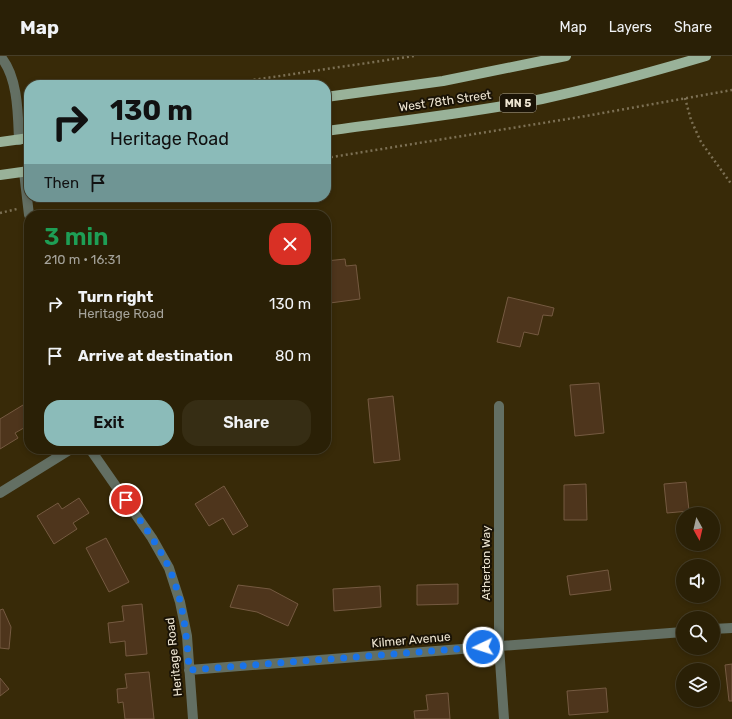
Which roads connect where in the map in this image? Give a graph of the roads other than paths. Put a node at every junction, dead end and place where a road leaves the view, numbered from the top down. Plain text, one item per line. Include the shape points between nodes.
1 (0, 56) edge
2 (566, 56) edge
3 (706, 56) edge
4 (331, 96) edge
5 (331, 130) edge
6 (24, 139) edge
7 (0, 142) edge
8 (24, 171) edge
9 (0, 175) edge
10 (499, 406) dead end
11 (63, 454) edge
12 (93, 454) edge
13 (0, 493) edge
14 (732, 628) edge
15 (720, 629) edge
16 (676, 633) edge
17 (499, 646) junction
18 (189, 670) junction
19 (193, 719) edge
20 (504, 719) edge

1 - 6 street via 13,82
2 - 4 main road, West 78th Street via 443,81
3 - 5 main road, West 78th Street / MN 5 via 632,78 542,99
6 - 7 main road
8 - 9 main road
10 - 17 street, Atherton Way
11 - 13 street
12 - 18 street, Heritage Road via 152,538 169,568 187,636
14 - 15 street
16 - 17 street, Kilmer Avenue
17 - 18 street, Kilmer Avenue
17 - 20 street, Atherton Way
18 - 19 street, Heritage Road

